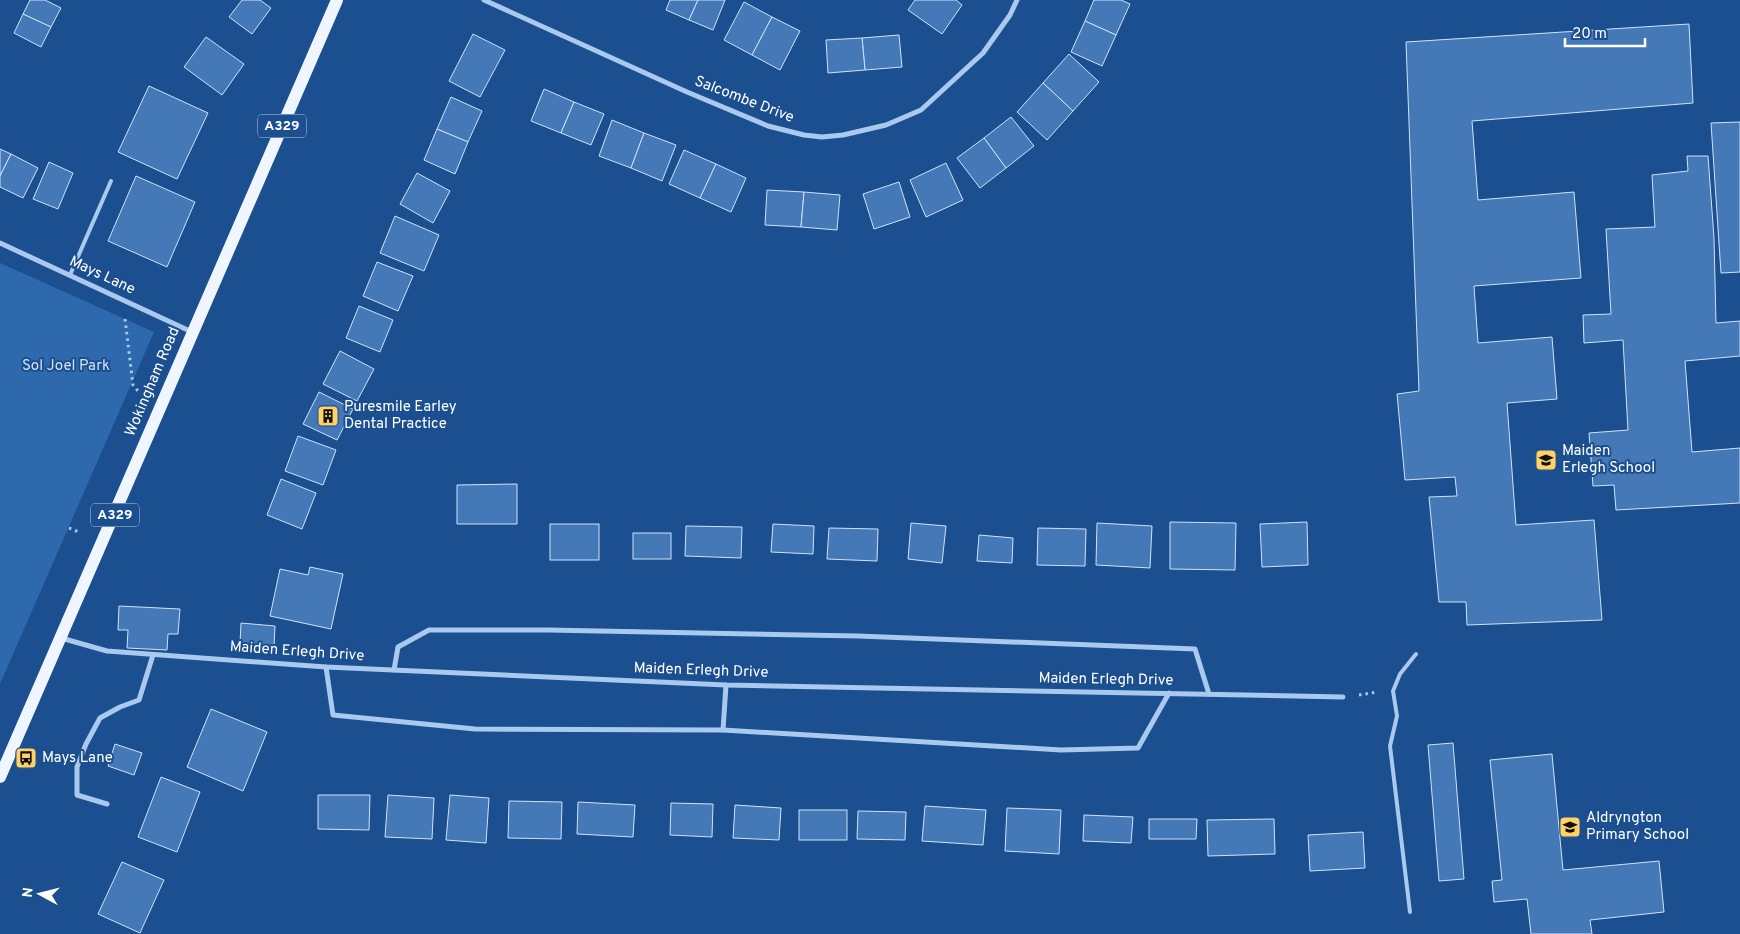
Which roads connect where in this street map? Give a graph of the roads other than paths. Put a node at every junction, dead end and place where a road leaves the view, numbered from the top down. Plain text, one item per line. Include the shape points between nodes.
1 (337, 0) edge
2 (484, 0) edge
3 (1017, 0) edge
4 (111, 181) dead end
5 (0, 243) edge
6 (70, 275) junction
7 (192, 332) junction
8 (60, 638) junction
9 (1416, 654) dead end
10 (153, 655) junction
11 (326, 667) junction
12 (394, 670) junction
13 (726, 685) junction
14 (1169, 693) junction
15 (1209, 694) junction
16 (1343, 697) road end
17 (723, 730) junction
18 (0, 777) edge
19 (106, 804) dead end
20 (1410, 912) dead end

1 - 7 main road, Wokingham Road / A329
2 - 3 street, Salcombe Drive via 768,126 822,136 886,126 921,110 982,54
4 - 6 lane
5 - 6 street, Mays Lane
6 - 7 street, Mays Lane
7 - 8 main road, Wokingham Road / A329
8 - 10 street, Maiden Erlegh Drive via 107,651
8 - 18 main road, Wokingham Road / A329
9 - 20 lane via 1400,674 1393,691 1397,716 1390,746
10 - 11 street, Maiden Erlegh Drive
10 - 19 street via 139,700 100,718 77,767 77,795
11 - 12 street, Maiden Erlegh Drive
11 - 17 street via 333,716 475,729
12 - 13 street, Maiden Erlegh Drive
12 - 15 street via 398,647 429,630 858,636 1195,649
13 - 14 street, Maiden Erlegh Drive
13 - 17 street
14 - 15 street, Maiden Erlegh Drive
14 - 17 street via 1138,748 1061,750
15 - 16 street, Maiden Erlegh Drive

